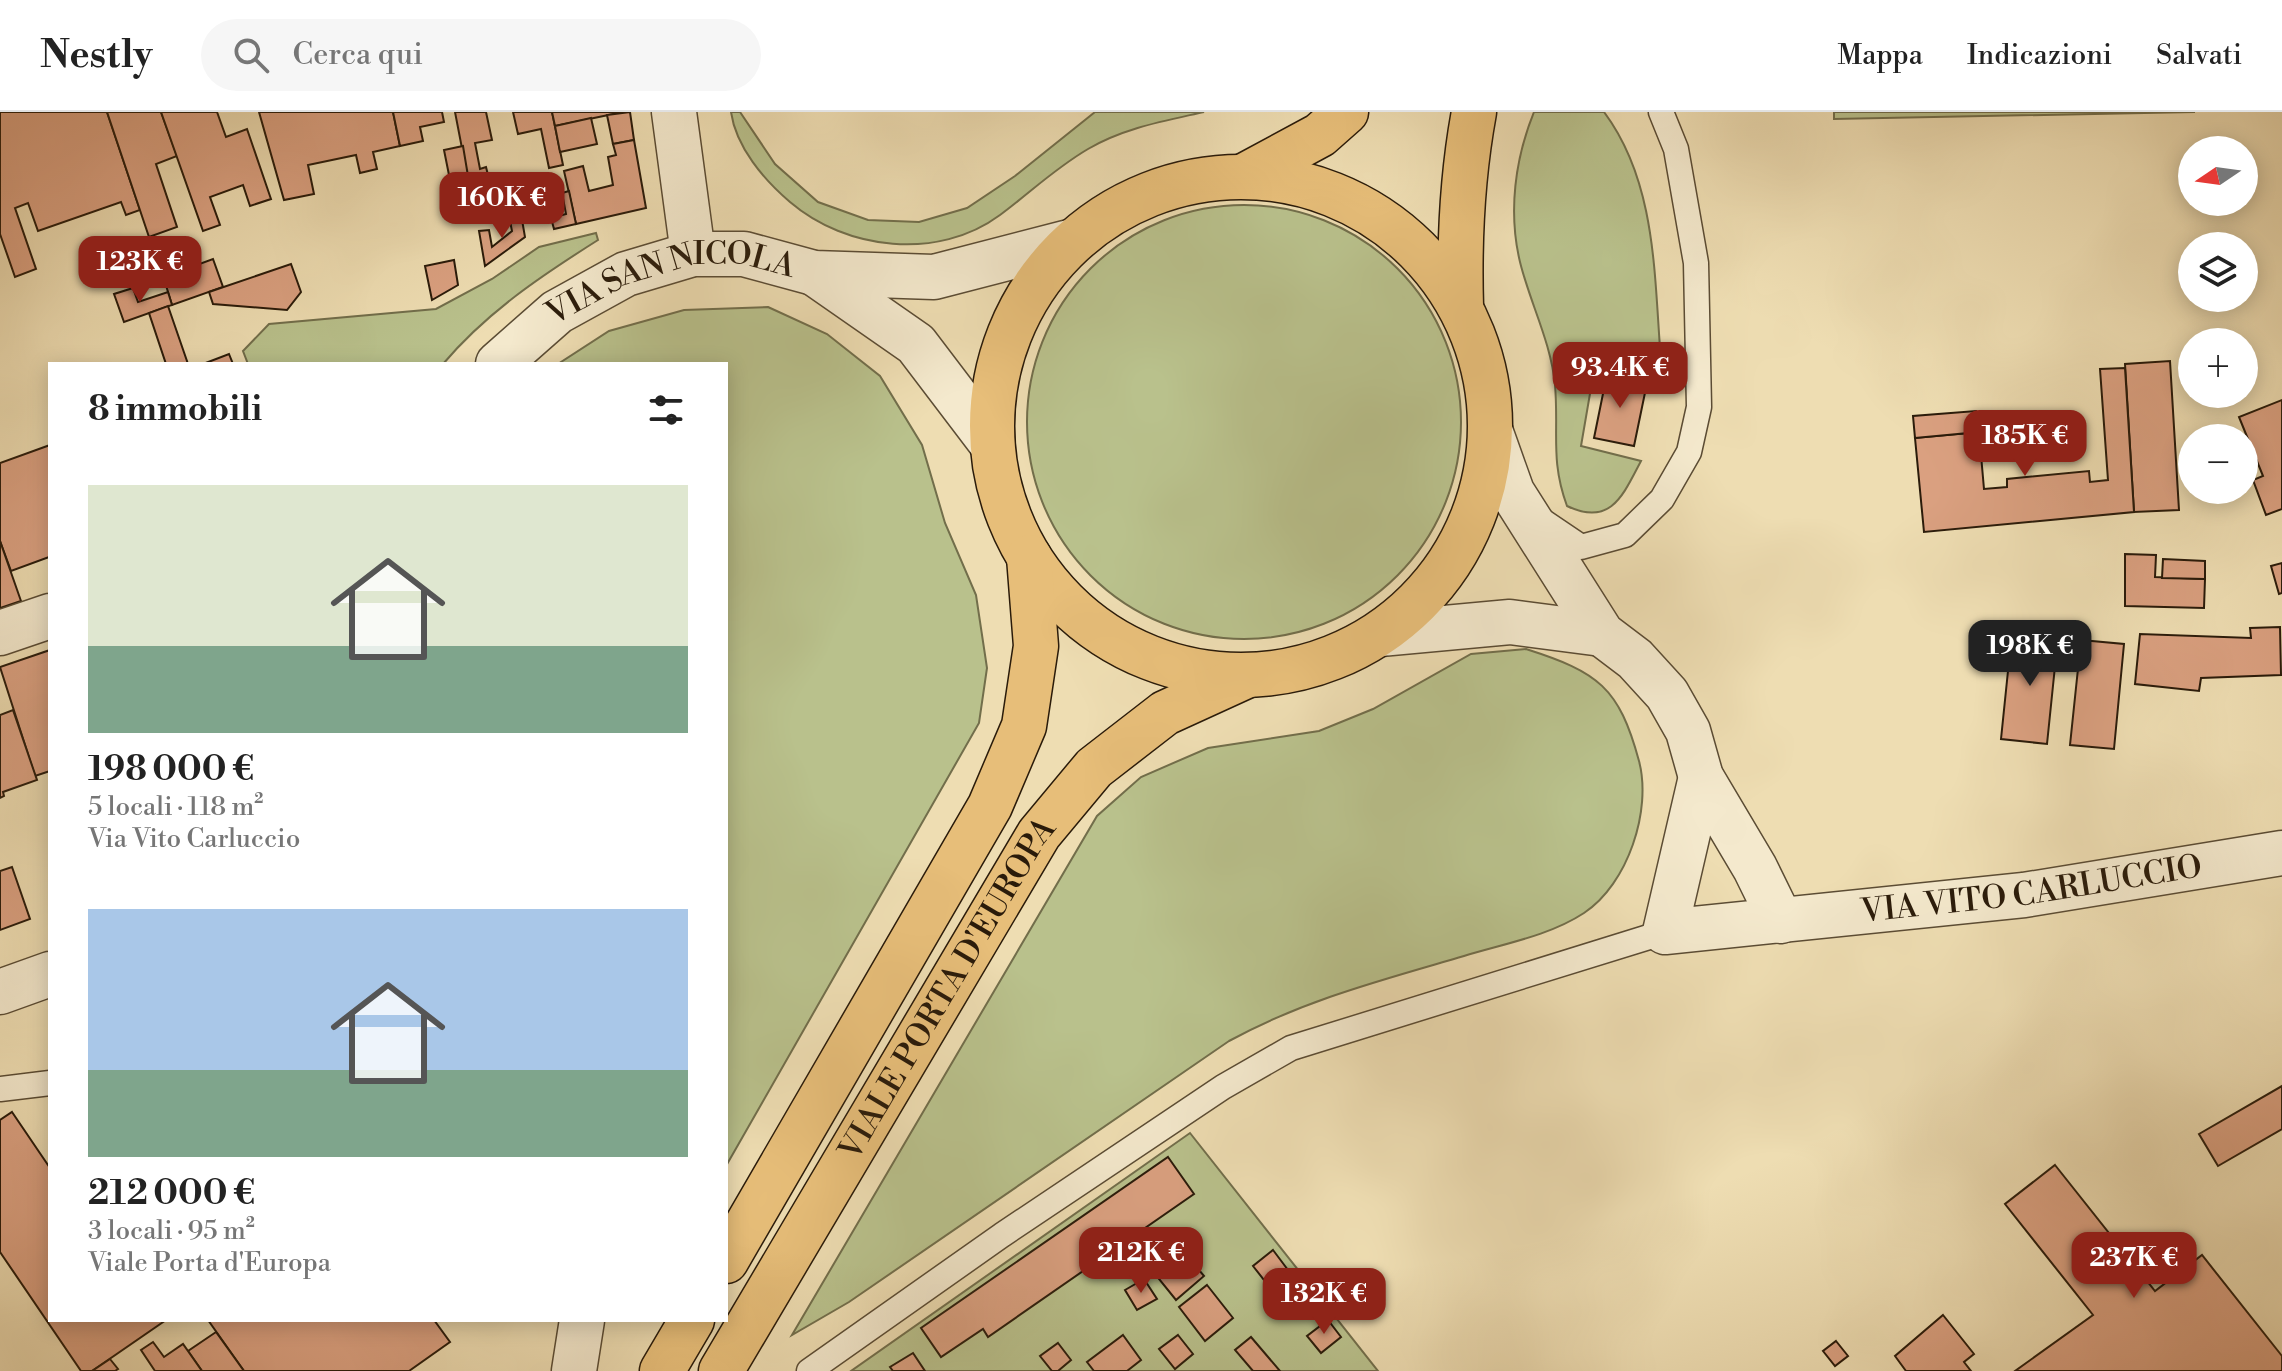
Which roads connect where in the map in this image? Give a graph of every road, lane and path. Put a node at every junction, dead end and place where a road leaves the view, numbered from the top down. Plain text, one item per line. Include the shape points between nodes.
1 (674, 112) edge
2 (1346, 112) edge
3 (1474, 112) edge
4 (1661, 112) edge
5 (1244, 176) junction
6 (1073, 241) junction
7 (693, 254) junction
8 (814, 273) junction
9 (1461, 307) junction
10 (500, 362) edge
11 (1491, 433) junction
12 (992, 444) junction
13 (1512, 492) junction
14 (1029, 557) junction
15 (48, 617) edge
16 (0, 633) edge
17 (1380, 634) junction
18 (1602, 634) junction
19 (1246, 676) junction
20 (1701, 777) junction
21 (2282, 853) edge
22 (1781, 921) junction
23 (1665, 932) junction
24 (48, 975) edge
25 (0, 992) edge
26 (48, 1083) edge
27 (0, 1089) edge
28 (728, 1258) edge
29 (582, 1322) edge
30 (691, 1322) edge
31 (574, 1371) edge
32 (662, 1371) edge
33 (721, 1371) edge
34 (809, 1371) edge

1 - 7 street
2 - 5 main road, VIALE PORTA D'EUROPA via 1320,135
3 - 9 main road, VIALE PORTA D'EUROPA via 1459,230
4 - 13 lane via 1676,149 1696,263 1699,407 1689,452 1662,499 1625,535 1581,547
5 - 6 main road, VIALE PORTA D'EUROPA via 1162,188 1115,210
5 - 9 main road, VIALE PORTA D'EUROPA via 1316,187 1359,206 1399,232
6 - 8 street, VIA SAN NICOLA via 934,277
6 - 12 main road, VIALE PORTA D'EUROPA via 1022,306 996,376
7 - 8 street, VIA SAN NICOLA via 744,254
7 - 10 street, VIA SAN NICOLA via 626,274 557,312
8 - 12 street, VIA SAN NICOLA via 916,344
9 - 11 main road, VIALE PORTA D'EUROPA via 1483,364
11 - 13 street
11 - 17 main road, VIALE PORTA D'EUROPA via 1475,515 1436,584
12 - 14 main road, VIALE PORTA D'EUROPA via 1001,494
13 - 18 street
14 - 19 main road, VIALE PORTA D'EUROPA via 1081,617 1155,661 1200,673
14 - 28 main road, VIALE PORTA D'EUROPA via 1034,659 1024,726 995,793
15 - 16 street
17 - 18 street via 1510,622
17 - 19 main road, VIALE PORTA D'EUROPA via 1329,661
18 - 20 street via 1635,659 1667,694 1688,731
19 - 33 main road, VIALE PORTA D'EUROPA via 1165,713 1094,768 1039,834
20 - 22 street
20 - 23 street
21 - 22 street, VIA VITO CARLUCCIO via 2024,895
22 - 23 street, VIA VITO CARLUCCIO
23 - 34 lane via 1291,1048 1223,1087 1002,1235
24 - 25 street
26 - 27 lane
29 - 31 street
30 - 32 main road

